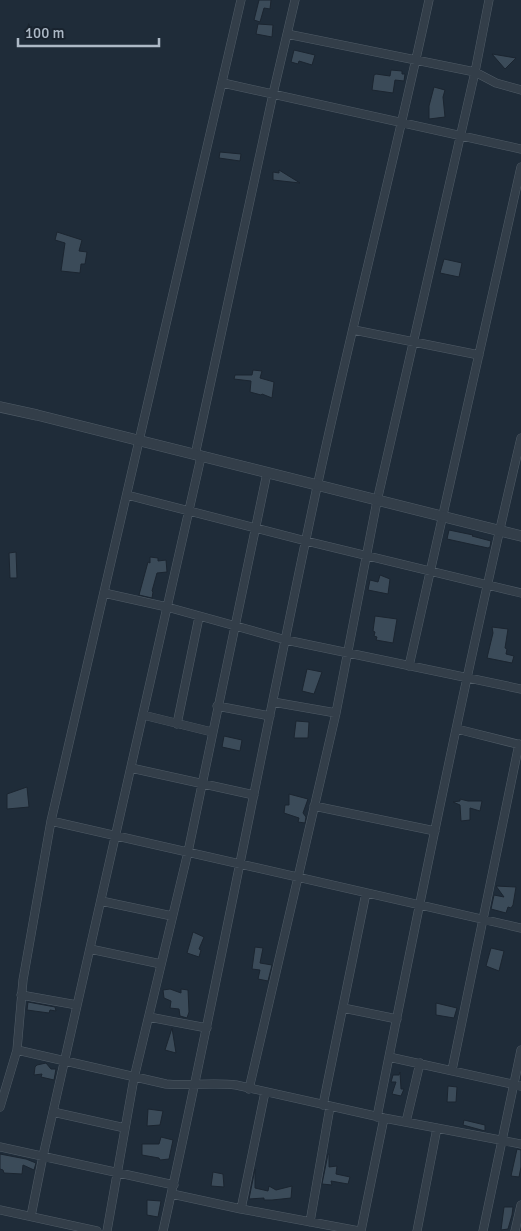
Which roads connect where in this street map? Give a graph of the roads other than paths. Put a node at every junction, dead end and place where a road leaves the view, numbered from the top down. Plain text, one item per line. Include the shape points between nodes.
1 (241, 0) edge
2 (295, 0) edge
3 (429, 0) edge
4 (490, 0) edge
5 (287, 34) junction
6 (416, 59) junction
7 (475, 72) junction
8 (223, 83) junction
9 (521, 90) edge
10 (273, 94) junction
11 (403, 122) junction
12 (460, 136) junction
13 (521, 149) edge
14 (521, 167) edge
15 (354, 330) junction
16 (412, 343) junction
17 (479, 356) junction
18 (0, 407) edge
19 (521, 438) edge
20 (140, 442) junction
21 (198, 456) junction
22 (267, 473) junction
23 (317, 486) junction
24 (127, 495) junction
25 (378, 501) junction
26 (189, 510) junction
27 (442, 517) junction
28 (255, 527) junction
29 (499, 531) junction
30 (521, 536) edge
31 (306, 541) junction
32 (368, 556) junction
33 (430, 570) junction
34 (487, 585) junction
35 (104, 593) junction
36 (521, 593) edge
37 (167, 608) junction
38 (199, 617) junction
39 (235, 627) junction
40 (286, 640) junction
41 (348, 653) junction
42 (410, 666) junction
43 (467, 679) junction
44 (521, 689) edge
45 (273, 702) junction
46 (217, 706) junction
47 (336, 713) junction
48 (143, 715) junction
49 (270, 716) junction
50 (177, 724) junction
51 (457, 729) junction
52 (212, 732) junction
53 (520, 745) edge
54 (132, 768) junction
55 (202, 784) junction
56 (254, 795) junction
57 (314, 806) junction
58 (51, 821) junction
59 (435, 831) junction
60 (116, 836) junction
61 (188, 852) junction
62 (240, 864) junction
63 (298, 877) junction
64 (366, 893) junction
65 (102, 901) junction
66 (419, 905) junction
67 (172, 916) junction
68 (483, 920) junction
69 (521, 928) edge
70 (90, 949) junction
71 (161, 964) junction
72 (21, 995) junction
73 (77, 1005) junction
74 (343, 1008) junction
75 (149, 1017) junction
76 (397, 1019) junction
77 (208, 1028) junction
78 (17, 1050) junction
79 (521, 1050) edge
80 (389, 1056) junction
81 (64, 1061) junction
82 (420, 1063) junction
83 (452, 1070) junction
84 (134, 1078) junction
85 (196, 1085) junction
86 (518, 1085) edge
87 (249, 1089) junction
88 (265, 1092) junction
89 (327, 1106) junction
90 (0, 1107) edge
91 (53, 1112) junction
92 (381, 1118) junction
93 (406, 1122) junction
94 (126, 1128) junction
95 (437, 1128) junction
96 (503, 1140) junction
97 (521, 1144) edge
98 (0, 1147) edge
99 (43, 1156) junction
100 (118, 1172) junction
101 (174, 1185) junction
102 (172, 1194) junction
103 (521, 1205) edge
104 (241, 1209) junction
105 (0, 1210) edge
106 (31, 1216) junction
107 (315, 1226) edge
108 (97, 1231) edge
109 (107, 1231) edge
110 (163, 1231) edge
111 (360, 1231) edge
112 (417, 1231) edge
113 (483, 1231) edge
114 (515, 1231) edge

1 - 8 street
2 - 5 street
3 - 6 street
4 - 7 street
5 - 6 street
5 - 10 street
6 - 7 street
6 - 11 street
7 - 9 street via 496,83
7 - 12 street
8 - 10 street
8 - 20 street
10 - 11 street
10 - 21 street
11 - 12 street
11 - 15 street
12 - 13 street
12 - 16 street
14 - 17 street
15 - 16 street
15 - 23 street
16 - 17 street
16 - 25 street
17 - 27 street
18 - 20 street
19 - 29 street
20 - 21 street
20 - 24 street
21 - 22 street
21 - 26 street
22 - 23 street
22 - 28 street
23 - 25 street
23 - 31 street
24 - 26 street
24 - 35 street
25 - 27 street
25 - 32 street
26 - 28 street
26 - 37 street
27 - 29 street
27 - 33 street
28 - 31 street
28 - 39 street
29 - 30 street
29 - 34 street
31 - 32 street
31 - 40 street
32 - 33 street
32 - 41 street
33 - 34 street
33 - 42 street
34 - 36 street
34 - 43 street
35 - 37 street
35 - 58 street
37 - 38 street
37 - 48 street
38 - 39 street
38 - 50 street
39 - 40 street
39 - 46 street
40 - 41 street
40 - 45 street
41 - 42 street
41 - 47 street
42 - 43 street
43 - 44 street
43 - 51 street
45 - 47 street
45 - 49 street
46 - 49 street
46 - 52 street
47 - 57 street
48 - 50 street
48 - 54 street
49 - 56 street
50 - 52 street
51 - 53 street
51 - 59 street
52 - 55 street
53 - 68 street
54 - 55 street
54 - 60 street
55 - 56 street
55 - 61 street
56 - 62 street
57 - 59 street
57 - 63 street
58 - 60 street
58 - 72 street
59 - 66 street
60 - 61 street
60 - 65 street
61 - 62 street
61 - 67 street
62 - 63 street
62 - 77 street
63 - 64 street
63 - 87 street
64 - 66 street
64 - 74 street
65 - 67 street
65 - 70 street
66 - 68 street
66 - 76 street
67 - 71 street
68 - 69 street
68 - 83 street
70 - 71 street
70 - 73 street
71 - 75 street
72 - 73 street
72 - 78 street
73 - 81 street
74 - 76 street
74 - 89 street
75 - 77 street
75 - 84 street
76 - 80 street
77 - 85 street
78 - 81 street
78 - 90 street
79 - 86 street
80 - 82 street
80 - 92 street
81 - 84 street
81 - 91 street
82 - 83 street
82 - 93 street
83 - 86 street
84 - 85 street
84 - 94 street
85 - 87 street via 224,1084
85 - 101 street
86 - 96 street
87 - 88 street
88 - 89 street
88 - 104 street
89 - 92 street
89 - 107 street
91 - 94 street
91 - 99 street
92 - 93 street
92 - 111 street
93 - 95 street
94 - 100 street
95 - 96 street
95 - 112 street
96 - 97 street
96 - 113 street
98 - 99 street
99 - 100 street
99 - 106 street
100 - 101 street
100 - 109 street
101 - 102 street
102 - 104 street
102 - 110 street
103 - 114 street
104 - 107 street
105 - 106 street
106 - 108 street
107 - 111 street

